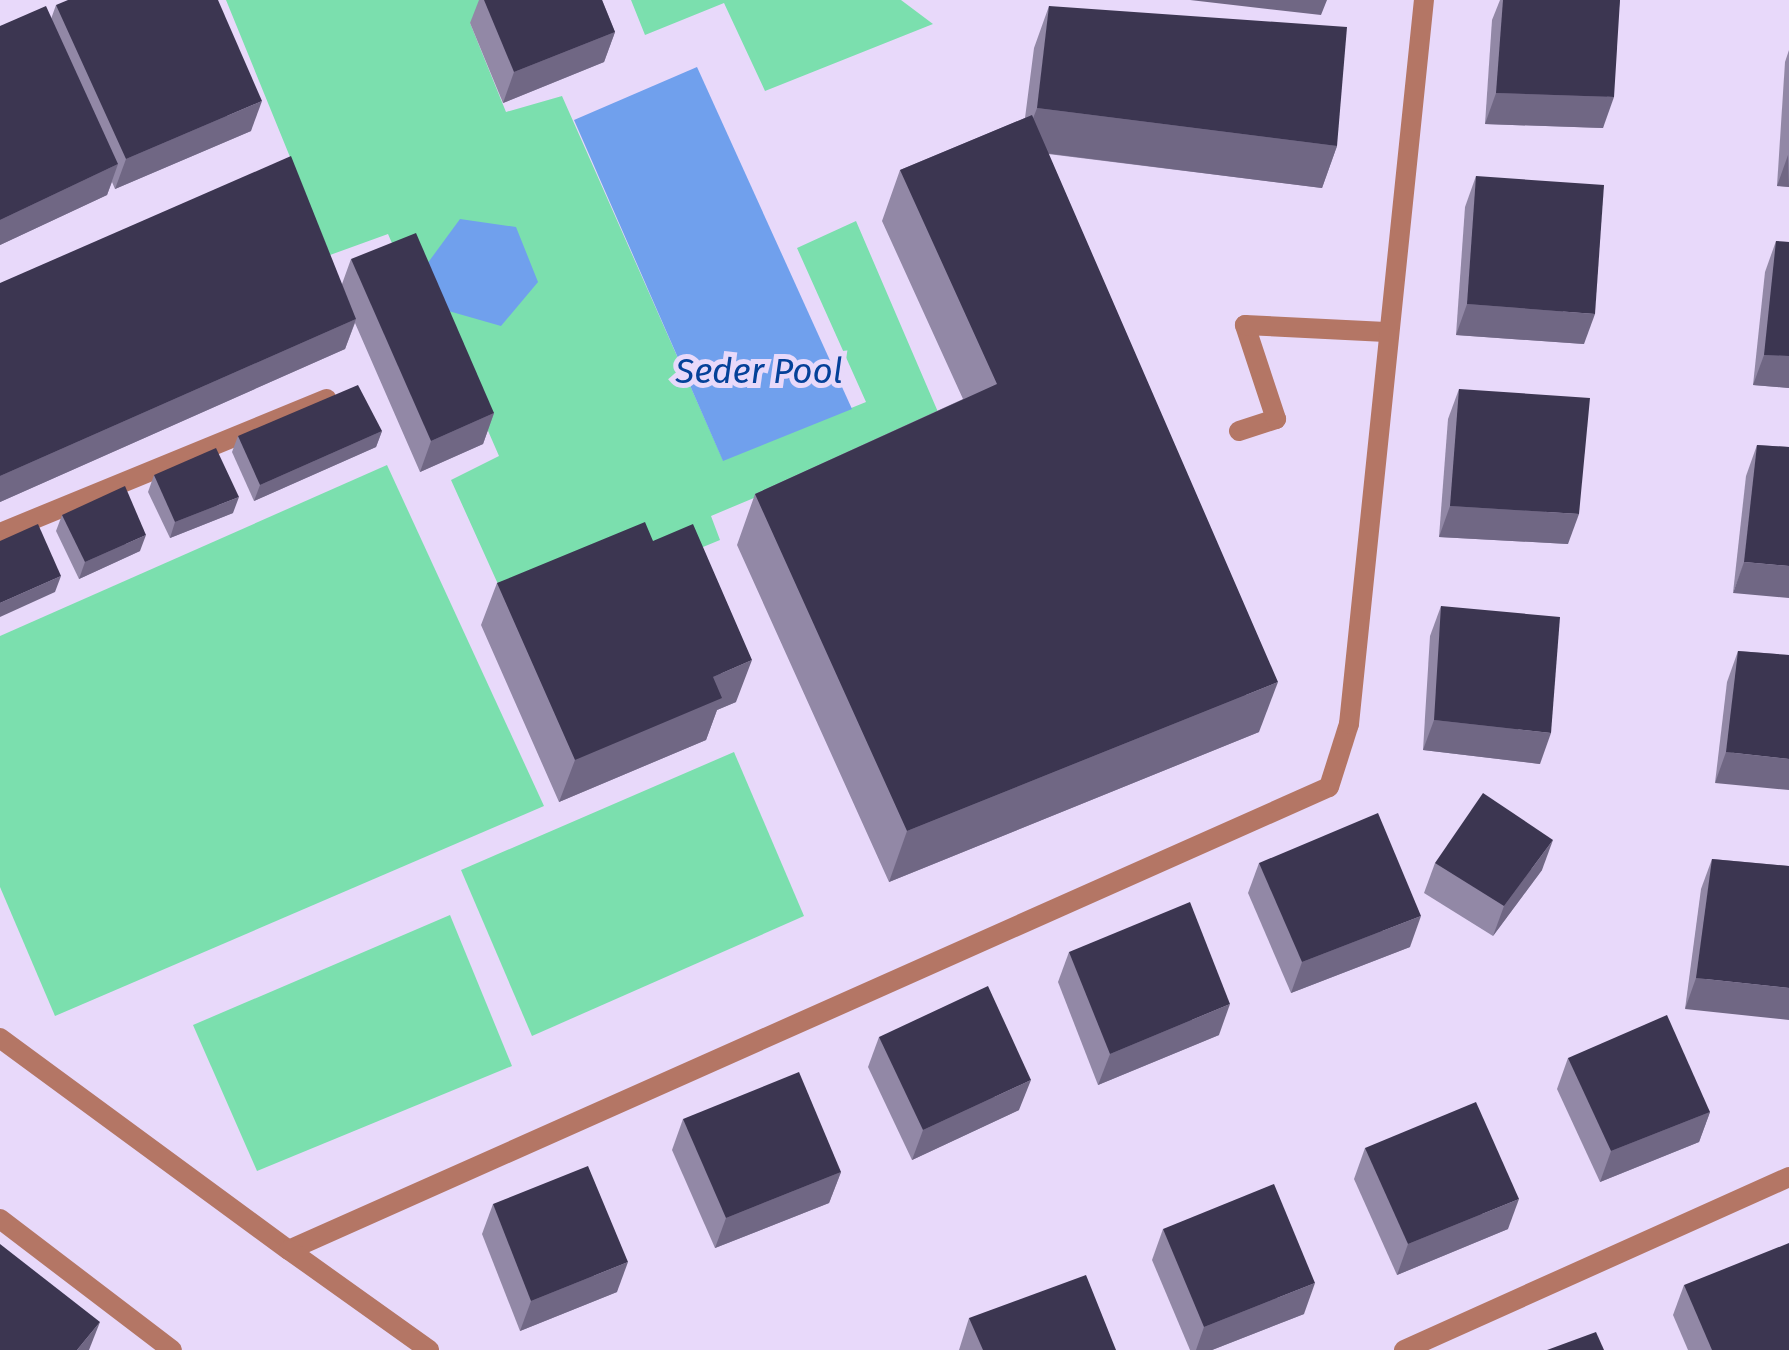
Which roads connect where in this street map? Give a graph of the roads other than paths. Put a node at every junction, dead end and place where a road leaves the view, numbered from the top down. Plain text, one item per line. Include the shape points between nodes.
1 (1424, 0) edge
2 (1386, 332) junction
3 (340, 393) edge
4 (1239, 431) dead end
5 (0, 533) edge
6 (0, 1038) edge
7 (1789, 1177) edge
8 (0, 1219) edge
9 (288, 1250) junction
10 (172, 1350) edge
11 (429, 1350) edge
12 (1404, 1350) edge

1 - 2 street
2 - 4 street via 1246,325 1276,419
2 - 9 street via 1349,724 1329,787
3 - 5 street
6 - 9 street
7 - 12 street
8 - 10 street
9 - 11 street

